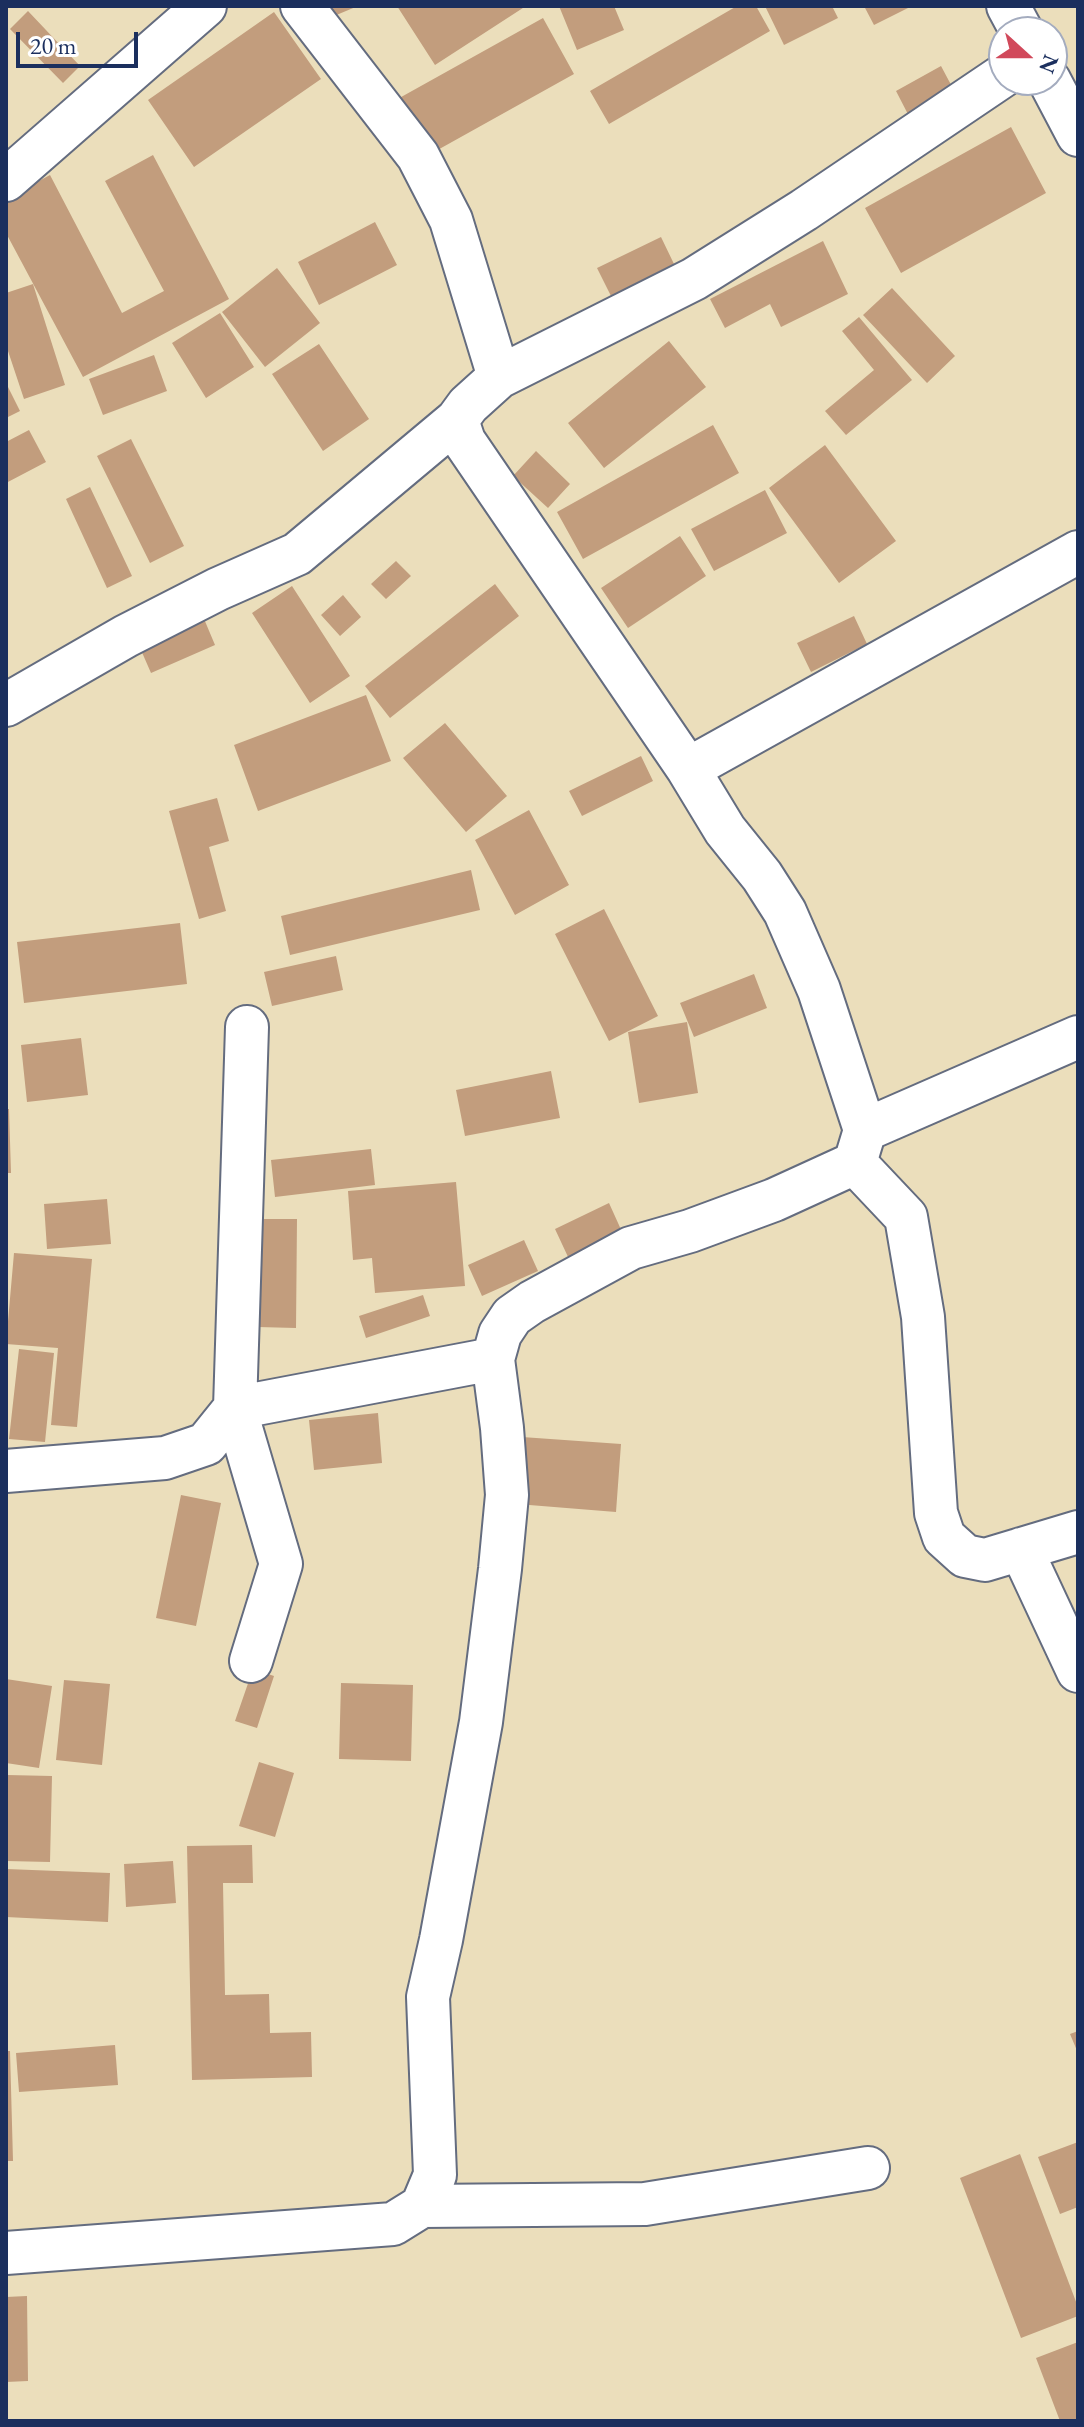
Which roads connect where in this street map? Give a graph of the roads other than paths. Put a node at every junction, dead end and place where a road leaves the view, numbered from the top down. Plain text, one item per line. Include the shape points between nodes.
1 (205, 6) edge
2 (302, 6) edge
3 (988, 86) edge
4 (1057, 96) edge
5 (1078, 135) edge
6 (6, 180) edge
7 (499, 377) junction
8 (457, 420) junction
9 (1078, 552) edge
10 (6, 705) edge
11 (688, 769) junction
12 (247, 1027) dead end
13 (1078, 1037) edge
14 (860, 1146) junction
15 (493, 1359) junction
16 (235, 1408) junction
17 (6, 1471) edge
18 (1078, 1532) edge
19 (1021, 1549) junction
20 (251, 1661) dead end
21 (1078, 1671) edge
22 (868, 2168) dead end
23 (422, 2206) junction
24 (6, 2253) edge

1 - 6 street
2 - 7 street via 418,156 451,220
3 - 7 street via 694,279
4 - 5 street
7 - 8 street
8 - 10 street via 297,554 126,636
8 - 11 street via 464,441
9 - 11 street
11 - 14 street via 785,912 819,990
12 - 16 street
13 - 14 street
14 - 15 street via 774,1200 631,1248 544,1295 512,1316
14 - 19 street via 906,1217 923,1317 936,1513 944,1537 965,1556 985,1560
15 - 16 street
15 - 23 street via 507,1495 481,1722 428,1997 435,2175
16 - 17 street via 206,1444 165,1458
16 - 20 street via 281,1564
18 - 19 street
19 - 21 street
22 - 23 street via 645,2204
23 - 24 street via 393,2224

